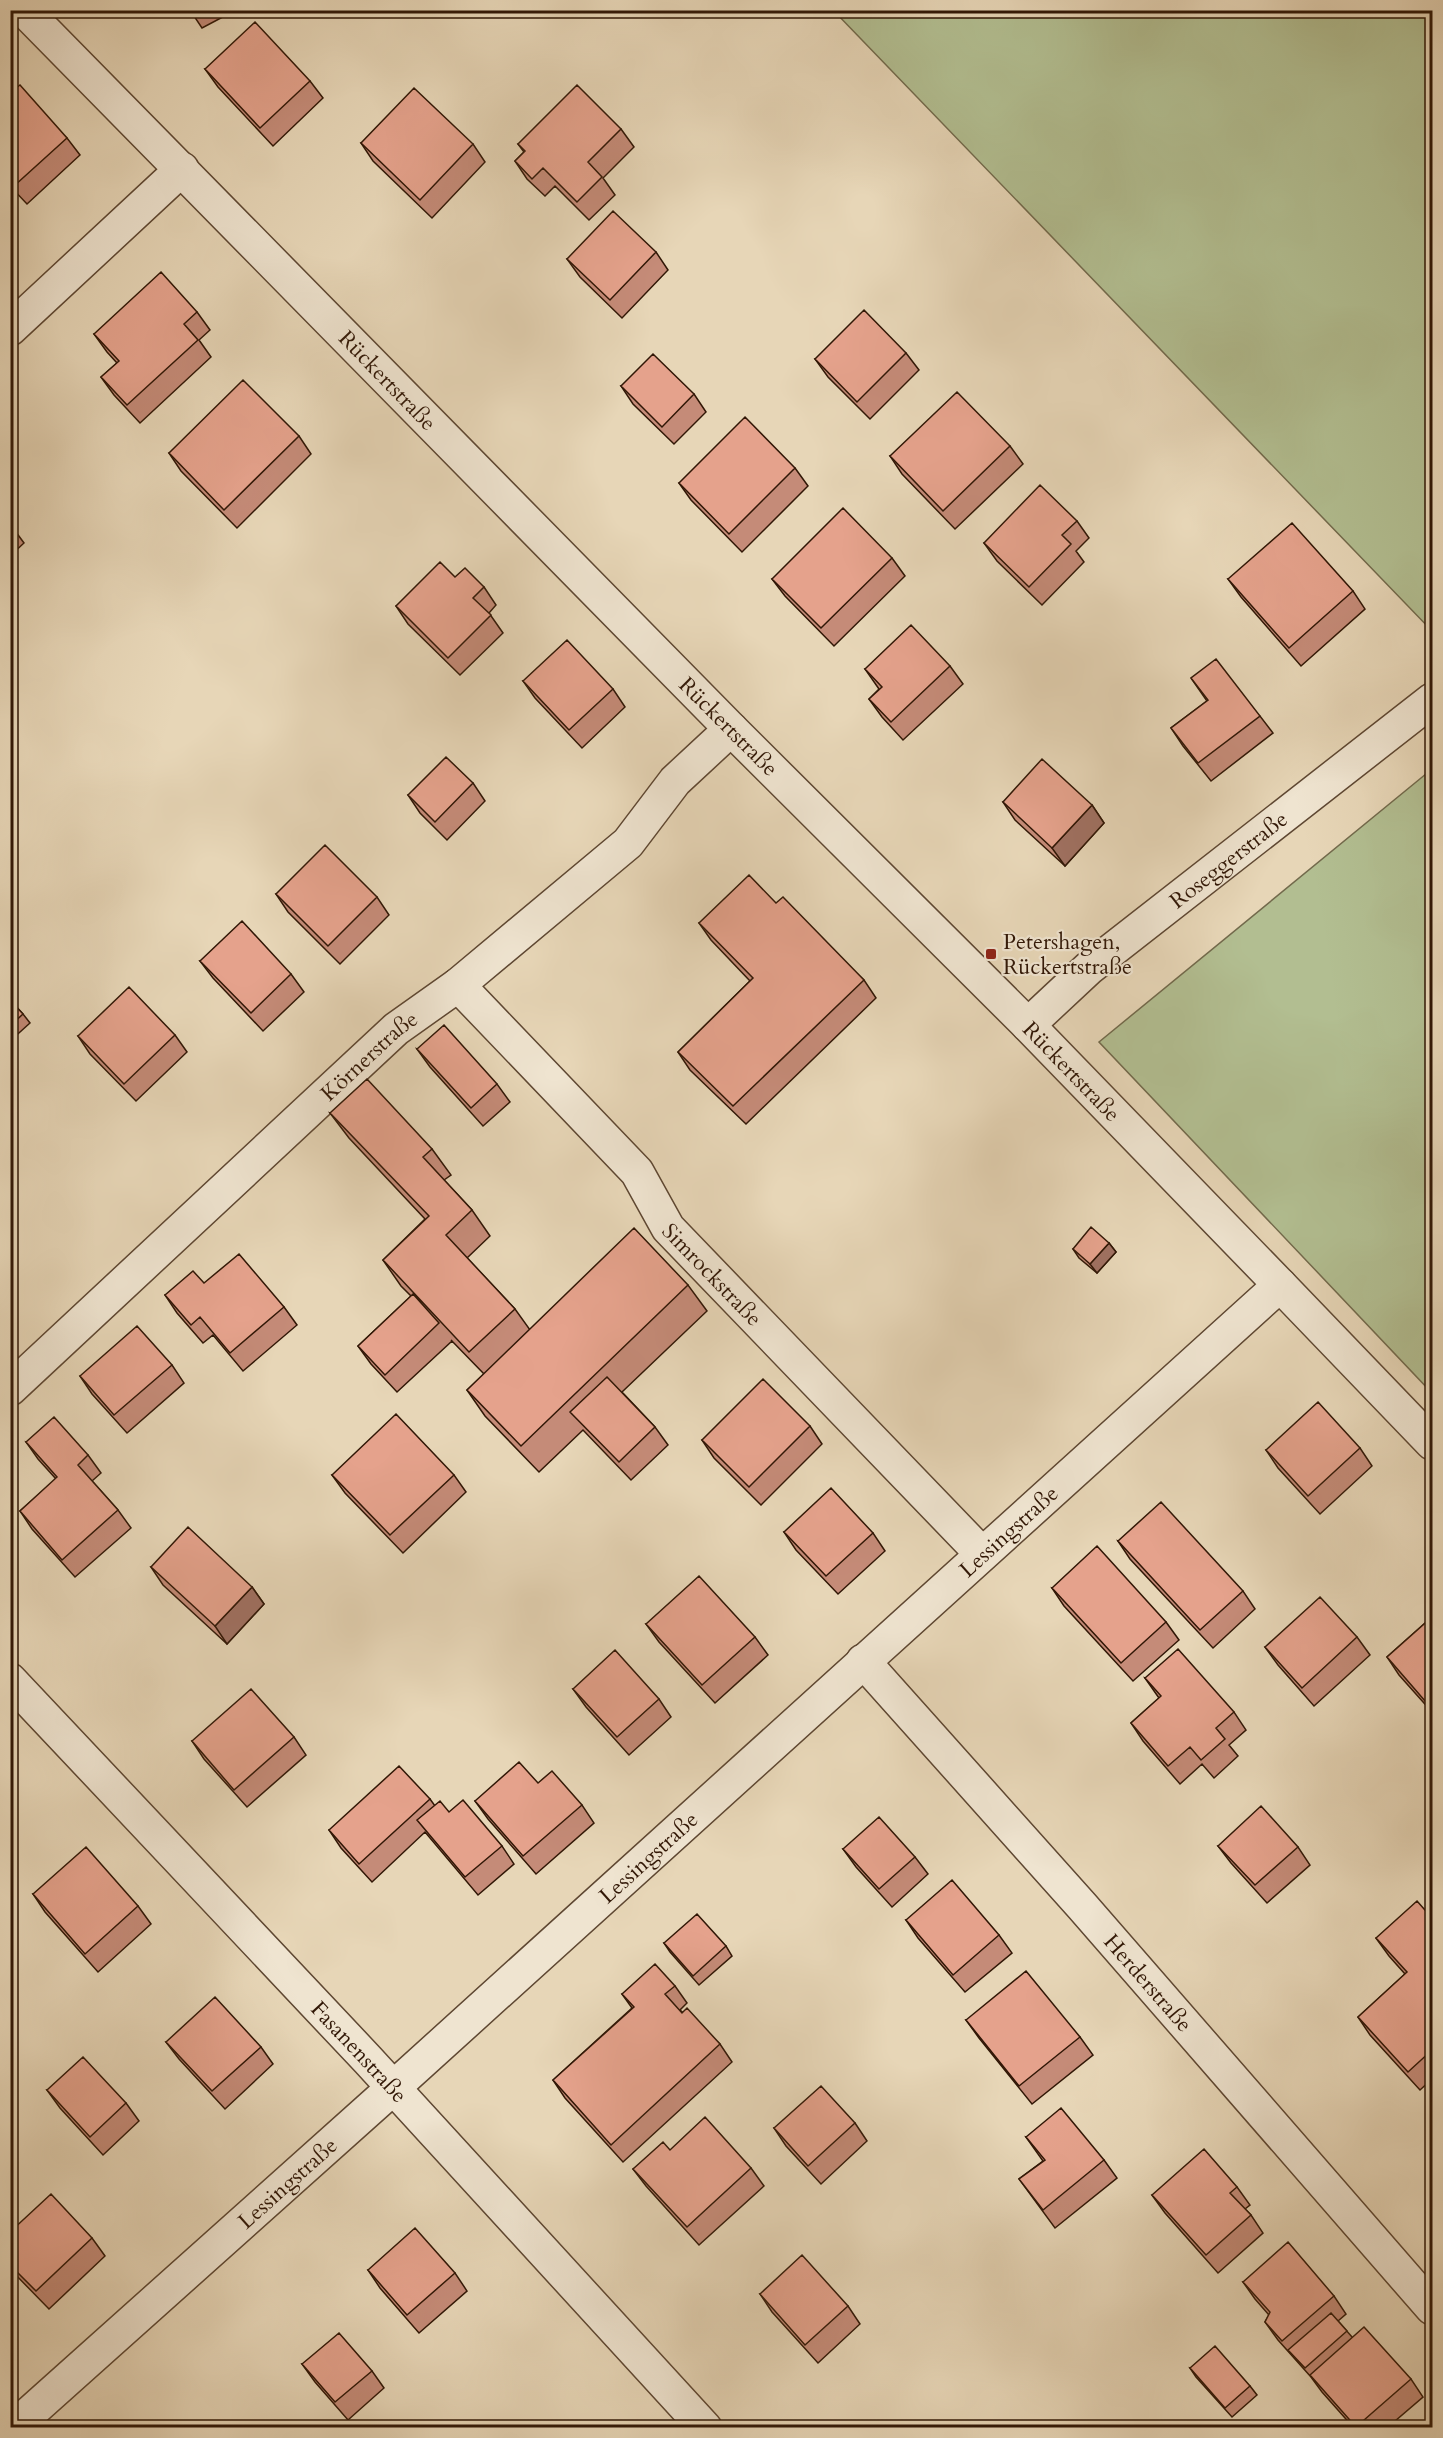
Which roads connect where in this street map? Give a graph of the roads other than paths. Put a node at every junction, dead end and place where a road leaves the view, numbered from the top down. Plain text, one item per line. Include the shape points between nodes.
1 (24, 10) edge
2 (182, 170) junction
3 (10, 329) edge
4 (1432, 700) edge
5 (731, 729) junction
6 (458, 985) junction
7 (1028, 1025) junction
8 (1280, 1285) junction
9 (10, 1389) edge
10 (1432, 1443) edge
11 (982, 1554) junction
12 (863, 1661) junction
13 (10, 1680) edge
14 (393, 2088) junction
15 (1432, 2308) edge
16 (13, 2427) edge
17 (705, 2427) edge

1 - 2 street, Rückertstraße
2 - 3 street
2 - 5 street, Rückertstraße
4 - 7 street, Roseggerstraße via 1089,968
5 - 6 street, Körnerstraße via 675,782 628,843
5 - 7 street, Rückertstraße
6 - 9 street, Körnerstraße via 396,1029
6 - 11 street, Simrockstraße via 637,1172 668,1228
7 - 8 street, Rückertstraße
8 - 10 street, Rückertstraße
8 - 11 street, Lessingstraße
11 - 12 street, Lessingstraße
12 - 14 street, Lessingstraße
12 - 15 street, Herderstraße
13 - 14 street, Fasanenstraße
14 - 16 street, Lessingstraße
14 - 17 street, Fasanenstraße

